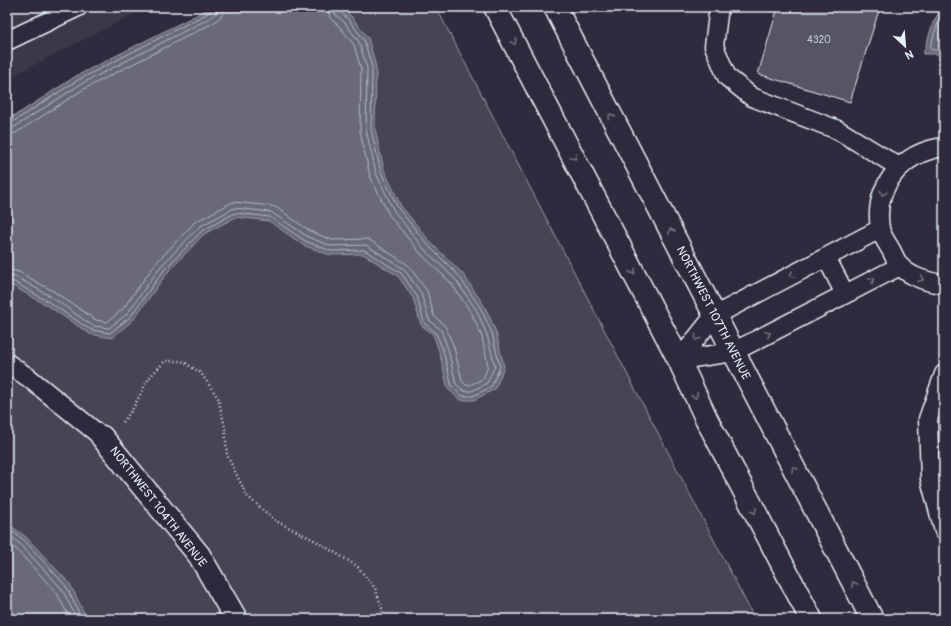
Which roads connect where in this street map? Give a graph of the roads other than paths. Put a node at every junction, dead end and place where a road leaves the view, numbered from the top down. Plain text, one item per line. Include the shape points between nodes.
1 (78, 7) edge
2 (495, 7) edge
3 (555, 7) edge
4 (720, 7) edge
5 (7, 41) edge
6 (944, 147) edge
7 (899, 167) junction
8 (880, 229) junction
9 (826, 257) junction
10 (900, 266) junction
11 (944, 284) edge
12 (845, 294) junction
13 (714, 316) junction
14 (733, 352) junction
15 (679, 360) junction
16 (7, 363) edge
17 (944, 374) edge
18 (102, 437) joint
19 (944, 531) edge
20 (236, 619) edge
21 (811, 619) edge
22 (872, 619) edge

1 - 5 lane
2 -> 15 main road
13 -> 3 main road, NORTHWEST 107TH AVENUE
4 - 7 lane via 714,46 728,77 752,97 838,130
6 - 7 lane via 919,153
7 -> 8 lane via 885,186 879,207
8 - 9 lane
8 - 10 lane
9 - 12 lane
9 -> 13 lane
10 -> 11 lane via 915,277
12 -> 10 lane
14 -> 12 lane
13 - 14 main road, NORTHWEST 107TH AVENUE
13 -> 15 lane
14 - 15 lane
22 -> 14 main road, NORTHWEST 107TH AVENUE
15 -> 21 main road via 706,418
16 - 18 lane
17 - 19 lane via 928,419 930,479
18 - 20 main road, NORTHWEST 104TH AVENUE via 199,555

